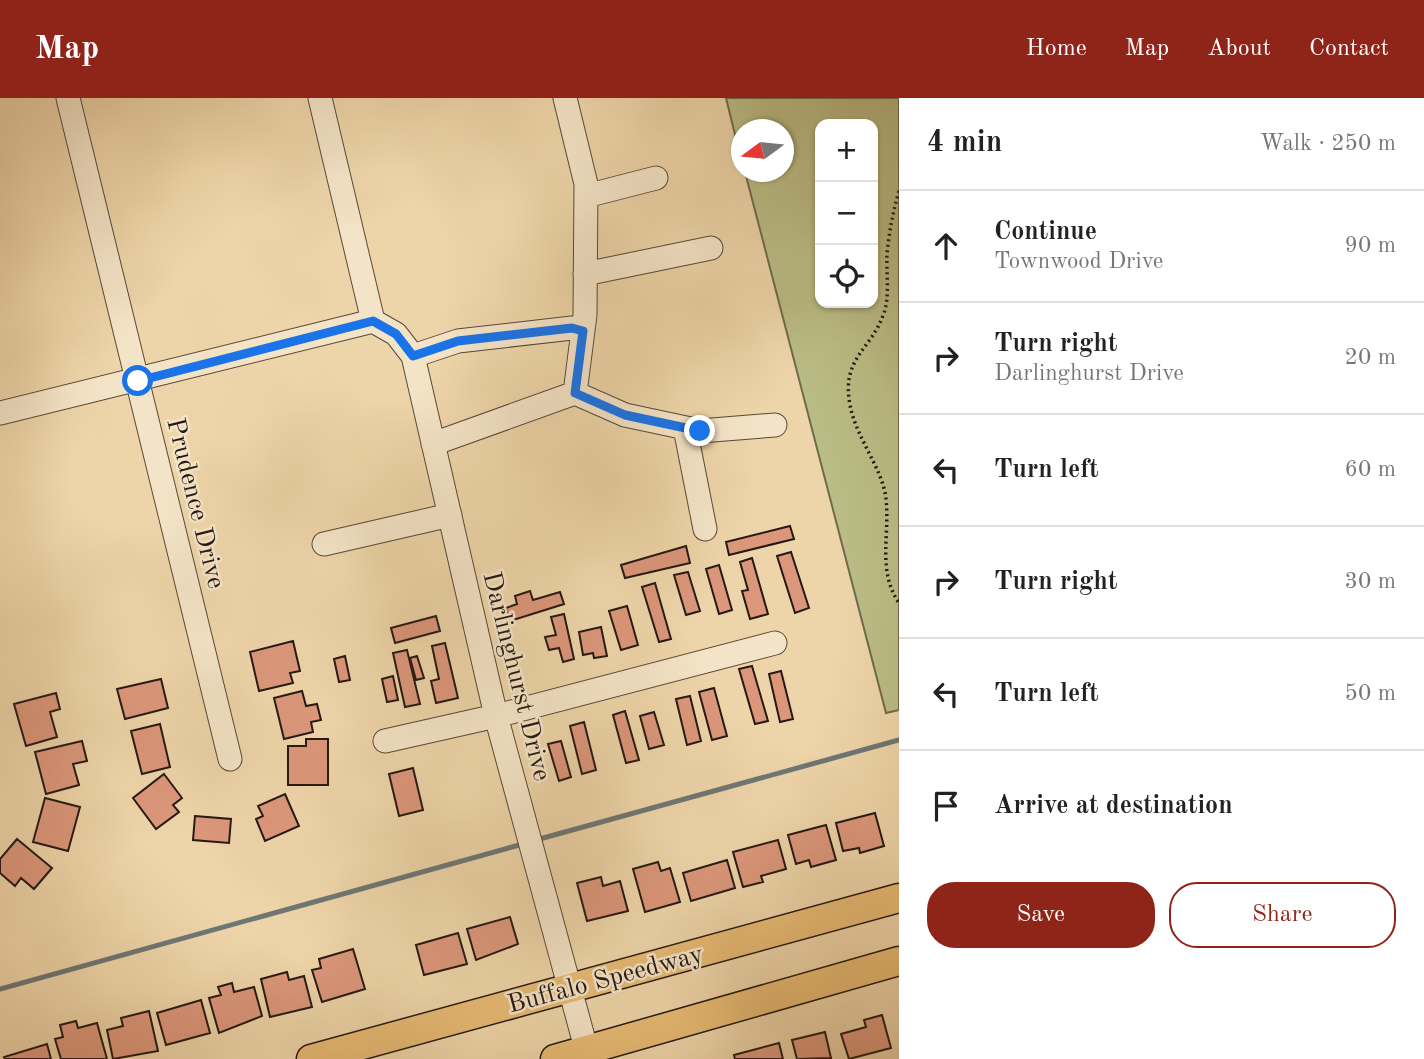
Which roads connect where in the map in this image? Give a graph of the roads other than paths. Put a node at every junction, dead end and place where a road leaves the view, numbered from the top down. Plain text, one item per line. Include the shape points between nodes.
1 (68, 98) edge
2 (320, 98) edge
3 (565, 98) edge
4 (656, 178) dead end
5 (586, 196) junction
6 (711, 248) dead end
7 (585, 274) junction
8 (373, 321) junction
9 (583, 331) junction
10 (413, 356) junction
11 (138, 381) junction
12 (575, 393) junction
13 (0, 413) edge
14 (775, 425) dead end
15 (685, 428) junction
16 (433, 444) junction
17 (450, 515) junction
18 (705, 528) dead end
19 (324, 544) dead end
20 (775, 643) dead end
21 (496, 716) junction
22 (385, 741) dead end
23 (230, 759) dead end
24 (899, 898) edge
25 (899, 961) edge
26 (570, 988) junction
27 (588, 1055) edge
28 (311, 1059) edge
29 (555, 1059) edge

1 - 11 street, Prudence Drive
2 - 8 street
3 - 5 street
4 - 5 street
5 - 7 street
6 - 7 street
7 - 9 street
8 - 10 street, Darlinghurst Drive via 396,334
8 - 11 street
9 - 10 street via 572,328 458,341
9 - 12 street
10 - 16 street, Darlinghurst Drive
11 - 13 street
11 - 23 street, Prudence Drive
12 - 15 street via 625,415
12 - 16 street
14 - 15 street
15 - 18 street
16 - 17 street, Darlinghurst Drive
17 - 19 street
17 - 21 street, Darlinghurst Drive
20 - 21 street
21 - 22 street
21 - 26 street, Darlinghurst Drive
24 - 26 main road, Buffalo Speedway
25 - 27 main road
26 - 27 street, Darlinghurst Drive
26 - 28 main road, Buffalo Speedway
27 - 29 main road

